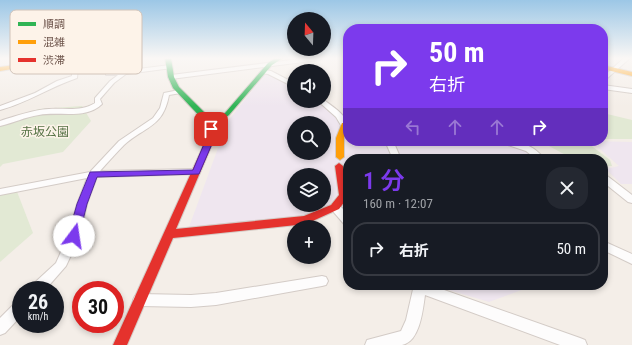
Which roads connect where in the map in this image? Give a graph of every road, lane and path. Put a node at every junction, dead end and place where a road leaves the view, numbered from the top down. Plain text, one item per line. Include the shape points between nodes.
1 (75, 74) edge
2 (122, 74) edge
3 (202, 74) edge
4 (262, 74) edge
5 (273, 74) edge
6 (171, 77) joint
7 (287, 81) edge
8 (608, 88) edge
9 (632, 91) edge
10 (179, 92) junction
11 (0, 108) edge
12 (329, 108) edge
13 (0, 117) edge
14 (343, 118) edge
15 (9, 120) junction
16 (0, 124) edge
17 (211, 124) junction
18 (343, 132) edge
19 (523, 146) edge
20 (537, 154) edge
21 (196, 172) junction
22 (93, 174) junction
23 (608, 181) edge
24 (343, 189) edge
25 (0, 192) edge
26 (343, 197) edge
27 (632, 200) edge
28 (335, 207) junction
29 (343, 216) edge
30 (170, 234) junction
31 (608, 247) edge
32 (632, 259) edge
33 (45, 281) edge
34 (322, 281) dead end
35 (419, 290) edge
36 (431, 290) edge
37 (140, 300) junction
38 (12, 315) edge
39 (0, 328) edge
40 (120, 345) edge
41 (372, 345) edge
42 (580, 345) edge

1 - 11 street via 75,77
2 - 15 street via 97,99 99,104 87,111 43,112
3 - 6 street
4 - 17 main road via 227,114
5 - 7 street
6 - 10 main road
8 - 9 street
10 - 17 main road via 207,114
10 - 22 street via 166,94 163,108 156,119 122,143
12 - 14 street
13 - 15 street
15 - 16 street
17 - 21 main road via 211,137
18 - 24 main road via 340,138 339,161
19 - 20 street
21 - 22 street
21 - 30 main road
22 - 25 street
22 - 33 street via 74,236 60,266
23 - 27 street
26 - 28 main road
28 - 29 street
28 - 30 main road via 306,220
30 - 37 main road
31 - 32 street
34 - 37 street via 197,301
35 - 41 street via 411,329 406,335
36 - 42 street
37 - 40 main road
38 - 39 street

